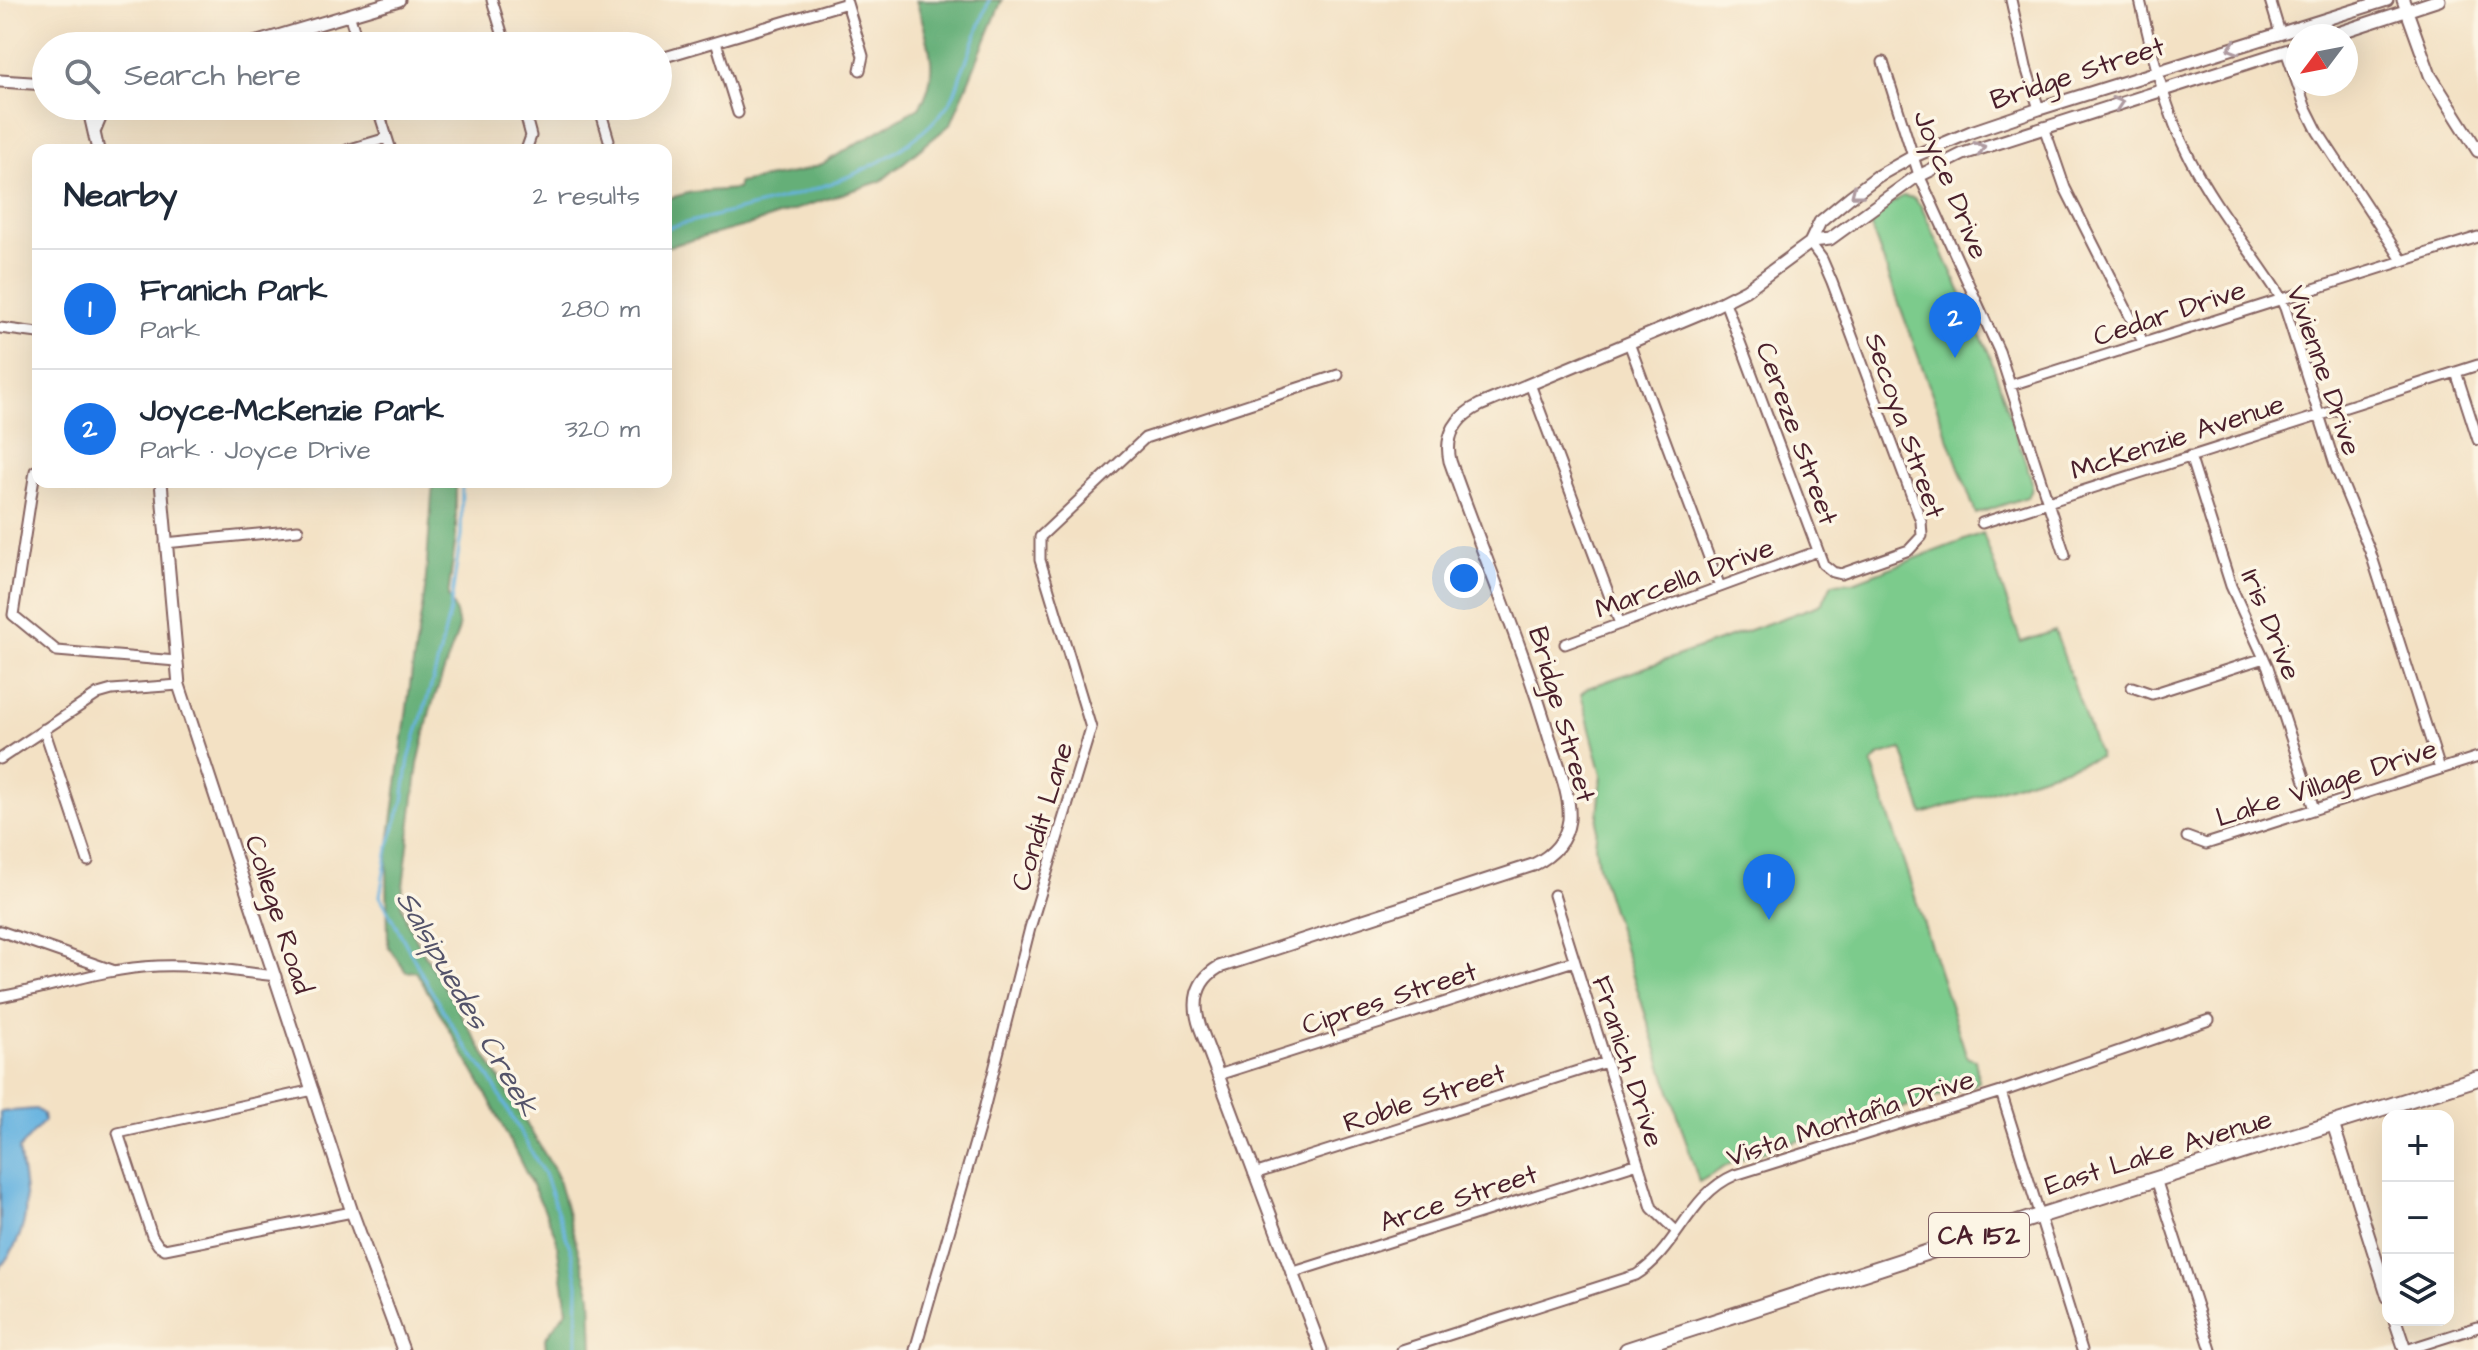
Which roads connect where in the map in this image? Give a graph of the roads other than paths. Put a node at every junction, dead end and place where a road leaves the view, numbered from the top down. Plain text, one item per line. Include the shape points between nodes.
1 (399, 0) edge
2 (492, 0) edge
3 (2011, 0) edge
4 (2140, 0) edge
5 (2270, 0) edge
6 (2387, 0) edge
7 (2439, 0) edge
8 (846, 1) edge
9 (2405, 5) edge
10 (349, 14) junction
11 (2358, 24) edge
12 (290, 32) edge
13 (355, 32) edge
14 (502, 32) edge
15 (2280, 33) junction
16 (716, 42) junction
17 (2286, 51) edge
18 (672, 55) edge
19 (1883, 62) dead end
20 (860, 70) dead end
21 (2159, 71) junction
22 (0, 81) edge
23 (32, 83) edge
24 (2164, 89) junction
25 (2303, 96) edge
26 (2039, 109) junction
27 (738, 113) dead end
28 (91, 120) edge
29 (99, 120) edge
30 (381, 120) edge
31 (527, 120) edge
32 (603, 120) edge
33 (2044, 127) junction
34 (94, 131) junction
35 (387, 138) junction
36 (609, 140) dead end
37 (97, 144) edge
38 (367, 144) edge
39 (389, 144) edge
40 (528, 144) edge
41 (2478, 151) edge
42 (1912, 157) junction
43 (1919, 175) junction
44 (2478, 237) edge
45 (1811, 242) junction
46 (2402, 260) junction
47 (2281, 299) junction
48 (1725, 302) junction
49 (0, 328) edge
50 (32, 332) edge
51 (2143, 342) junction
52 (1629, 343) junction
53 (2478, 365) edge
54 (2456, 372) junction
55 (1338, 375) dead end
56 (1530, 384) junction
57 (2011, 385) junction
58 (2319, 414) junction
59 (2478, 440) edge
60 (2190, 456) junction
61 (32, 488) edge
62 (161, 488) edge
63 (2047, 501) junction
64 (1982, 523) dead end
65 (298, 530) dead end
66 (165, 543) junction
67 (1818, 551) junction
68 (2065, 555) dead end
69 (1837, 574) joint
70 (1720, 587) junction
71 (1620, 624) junction
72 (1565, 644) dead end
73 (2264, 658) junction
74 (176, 661) junction
75 (179, 685) junction
76 (2132, 687) dead end
77 (44, 729) junction
78 (2478, 757) edge
79 (0, 759) edge
80 (2440, 769) junction
81 (2314, 809) junction
82 (2187, 837) dead end
83 (88, 861) dead end
84 (1554, 895) dead end
85 (0, 931) edge
86 (1574, 961) junction
87 (112, 970) junction
88 (276, 976) junction
89 (0, 997) edge
90 (2209, 1020) dead end
91 (1606, 1062) junction
92 (1218, 1075) junction
93 (2478, 1078) edge
94 (313, 1090) junction
95 (2001, 1092) junction
96 (2333, 1124) junction
97 (1638, 1163) junction
98 (1254, 1174) junction
99 (2156, 1179) junction
100 (352, 1212) junction
101 (2039, 1216) junction
102 (1676, 1231) junction
103 (1291, 1273) junction
104 (2382, 1278) edge
105 (2397, 1326) edge
106 (2478, 1327) edge
107 (403, 1350) edge
108 (915, 1350) edge
109 (1321, 1350) edge
110 (1402, 1350) edge
111 (1627, 1350) edge
112 (2082, 1350) edge
113 (2211, 1350) edge
114 (2406, 1350) edge

1 - 10 street
2 - 14 street
3 - 26 street
4 - 21 street, Vivienne Drive
5 - 15 street
6 - 15 street, Bridge Street
7 - 9 street
8 - 16 street
8 - 20 street via 863,56
9 - 11 street
9 - 41 street via 2430,75
10 - 12 street
10 - 13 street
15 -> 21 street, Bridge Street
16 - 18 street
16 - 27 street
17 - 24 street, Bridge Street
19 - 42 street, Joyce Drive
21 - 24 street, Vivienne Drive
21 - 26 street, Bridge Street
22 - 23 street
33 -> 24 street, Bridge Street
24 - 47 street, Vivienne Drive via 2191,162
25 - 46 street via 2318,132
26 - 42 street, Bridge Street
28 - 34 street
29 - 34 street
30 - 35 street
31 - 40 street
32 - 36 street
43 -> 33 street, Bridge Street
33 - 51 street via 2065,188
34 - 37 street
35 - 38 street
35 - 39 street
42 - 43 street, Joyce Drive
42 -> 45 street, Bridge Street via 1820,222
43 - 45 street, Bridge Street via 1830,239
43 - 57 street, Joyce Drive
44 - 46 street, Cedar Drive
45 - 48 street, Bridge Street
45 - 69 street, Secoya Street via 1832,282 1922,527 1920,540 1909,550
46 - 47 street, Cedar Drive
47 - 51 street, Cedar Drive
47 - 58 street, Vivienne Drive
48 - 52 street, Bridge Street
48 - 67 street, Cereze Street
49 - 50 street
51 - 57 street, Cedar Drive
52 - 56 street, Bridge Street
52 - 70 street
53 - 54 street, McKenzie Avenue
54 - 58 street, McKenzie Avenue
54 - 59 street
55 - 108 street, Condit Lane via 1145,438 1040,537 1040,560 1091,728 1030,928
56 - 71 street
56 - 92 street, Bridge Street via 1463,415 1451,434 1449,453 1554,750 1568,802 1565,836 1533,865 1213,970 1195,1004
57 - 63 street, Joyce Drive
58 - 60 street, McKenzie Avenue
58 - 80 street, Vivienne Drive via 2365,535
60 - 63 street, McKenzie Avenue
60 - 73 street, Iris Drive via 2238,605
61 - 74 street via 13,615 57,651
62 - 66 street, College Road
63 - 64 street, McKenzie Avenue
63 - 68 street, Joyce Drive
65 - 66 street
66 - 74 street, College Road
67 - 69 street, Cereze Street via 1826,567
67 - 70 street, Marcella Drive
70 - 71 street, Marcella Drive
71 - 72 street, Marcella Drive
73 - 76 street via 2152,694
73 - 81 street, Iris Drive
74 - 75 street, College Road
75 - 77 street via 98,694
75 - 88 street, College Road
77 - 79 street
77 - 83 street
78 - 80 street, Lake Village Drive
80 - 81 street, Lake Village Drive
81 - 82 street, Lake Village Drive via 2206,844
84 - 86 street, Franich Drive
85 - 87 street
86 - 91 street, Franich Drive
86 - 92 street, Cipres Street
87 - 88 street via 169,966
87 - 89 street
88 - 94 street, College Road
90 - 95 street, Vista Montaña Drive
91 - 97 street, Franich Drive
91 - 98 street, Roble Street
92 - 98 street, Bridge Street
93 - 96 main road, East Lake Avenue / CA 152
94 - 100 street, College Road
94 - 100 street via 118,1133 152,1236 165,1249
95 - 101 street
95 - 102 street, Vista Montaña Drive via 1728,1178 1702,1197
96 - 99 main road, East Lake Avenue / CA 152
96 - 104 street
97 - 102 street, Franich Drive via 1652,1208
97 - 103 street, Arce Street
98 - 103 street, Bridge Street
99 - 101 main road, East Lake Avenue / CA 152
99 - 113 street
100 - 107 street, College Road
101 - 111 main road, East Lake Avenue / CA 152
101 - 112 street
102 - 110 street, Vista Montaña Drive via 1657,1258 1636,1275
103 - 109 street, Bridge Street
105 - 114 street
106 - 114 street

